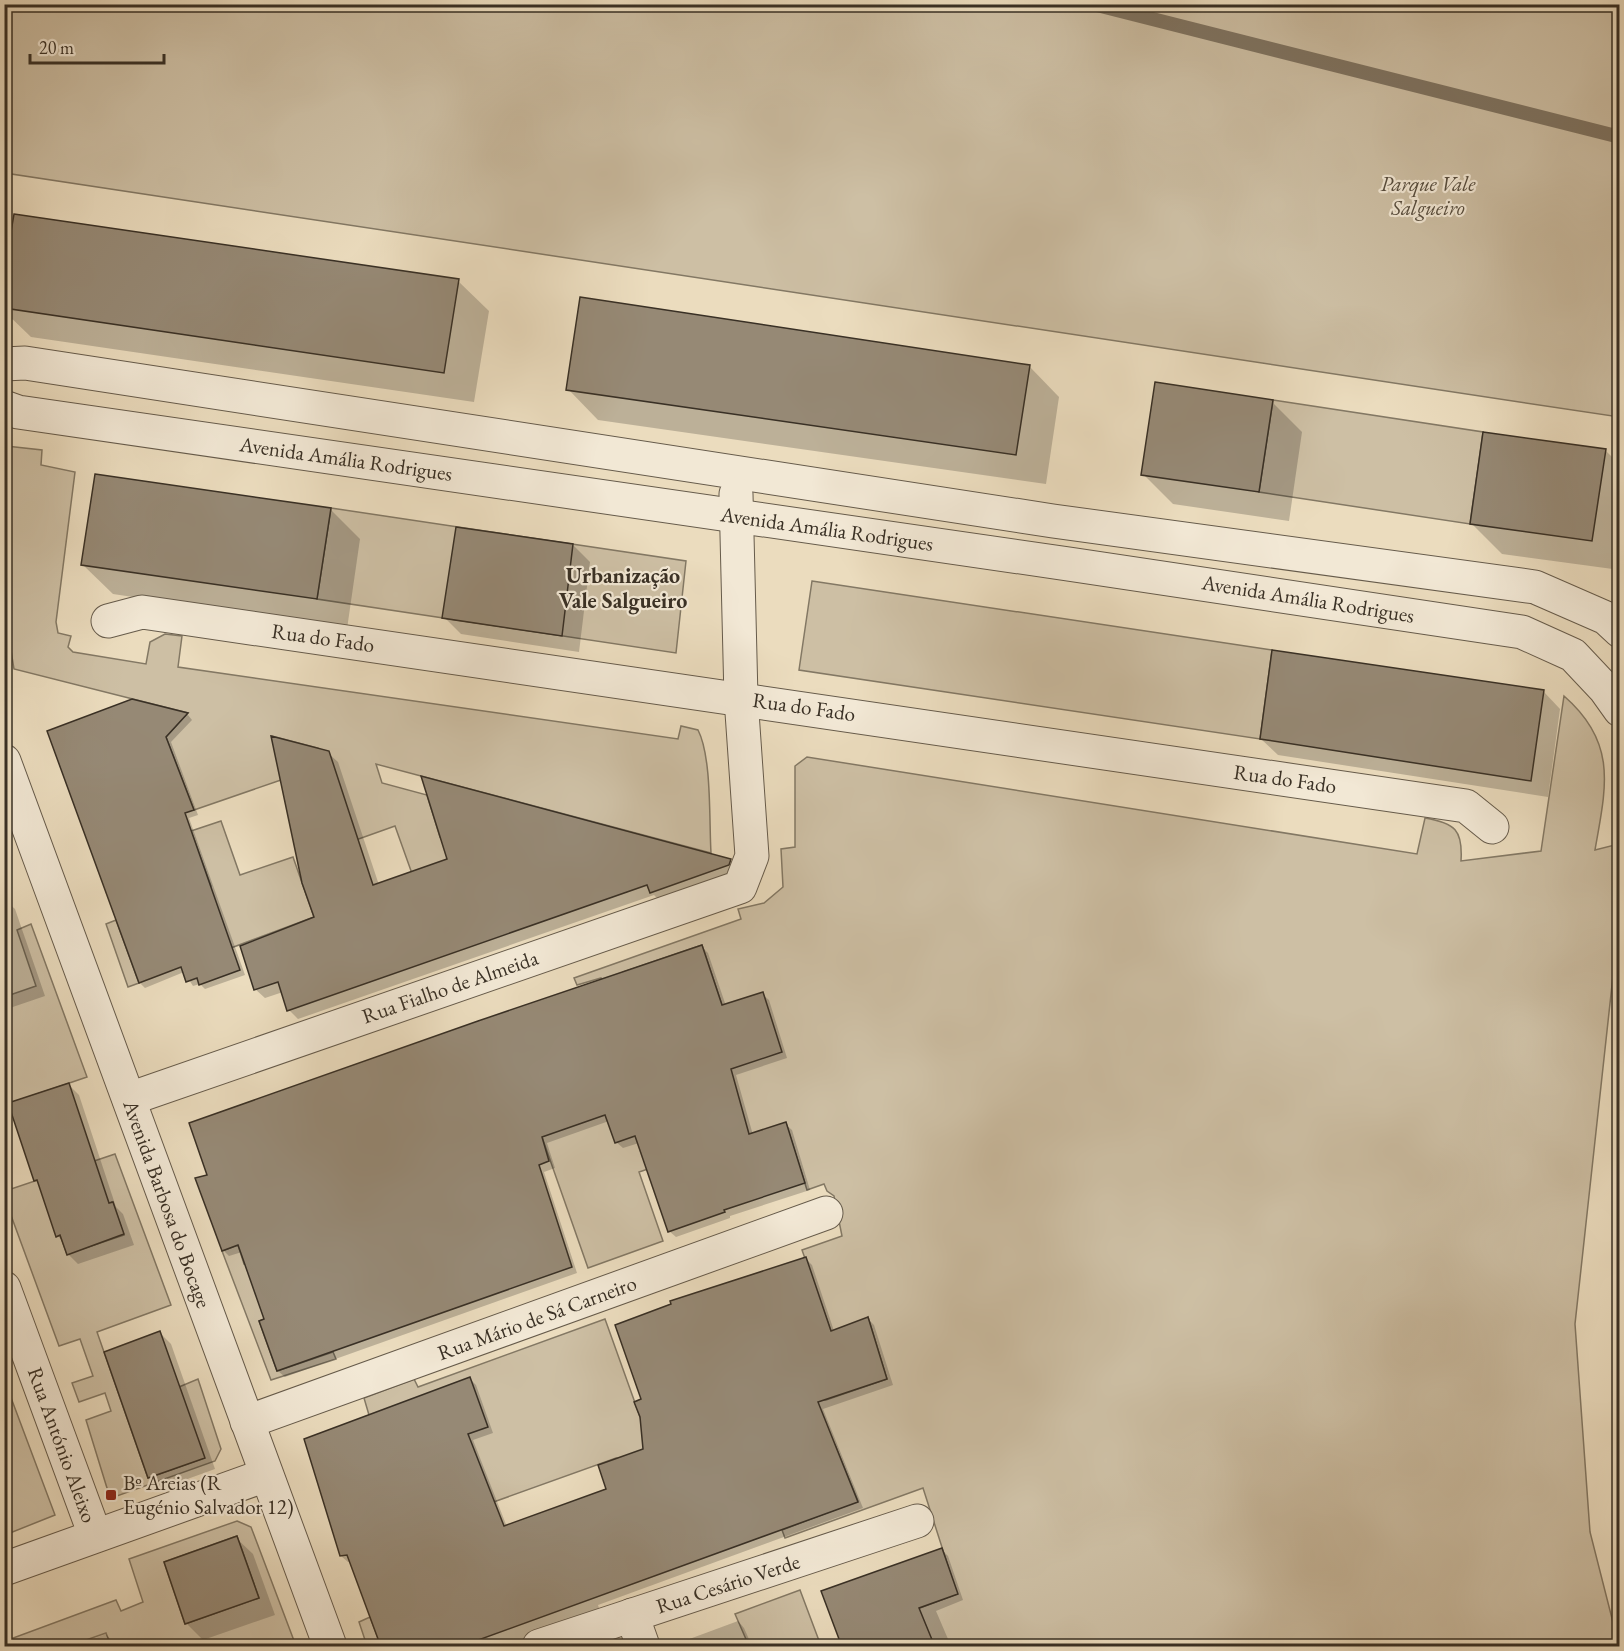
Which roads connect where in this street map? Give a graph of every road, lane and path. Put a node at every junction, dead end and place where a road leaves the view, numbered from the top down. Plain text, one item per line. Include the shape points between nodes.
1 (4, 364) edge
2 (4, 407) edge
3 (482, 432) junction
4 (735, 471) junction
5 (475, 477) junction
6 (737, 517) junction
7 (1053, 520) junction
8 (1047, 560) junction
9 (108, 621) dead end
10 (1620, 632) edge
11 (741, 698) junction
12 (1620, 710) edge
13 (4, 761) edge
14 (1492, 827) dead end
15 (129, 1099) junction
16 (826, 1213) dead end
17 (4, 1288) edge
18 (247, 1422) junction
19 (266, 1474) junction
20 (917, 1521) dead end
21 (95, 1535) junction
22 (4, 1569) edge
23 (632, 1615) junction
24 (330, 1647) edge
25 (539, 1647) edge
26 (643, 1647) edge

1 - 3 street, Avenida Amália Rodrigues via 37,365
2 - 5 street, Avenida Amália Rodrigues
3 - 4 street, Avenida Amália Rodrigues
3 - 5 street
4 - 6 street
4 - 7 street, Avenida Amália Rodrigues
5 - 6 street, Avenida Amália Rodrigues
6 - 8 street, Avenida Amália Rodrigues
6 - 11 street
7 - 8 street
7 - 10 street, Avenida Amália Rodrigues via 1535,587 1606,618
8 - 12 street, Avenida Amália Rodrigues via 1522,632 1573,655
9 - 11 street, Rua do Fado via 142,612
11 - 14 street, Rua do Fado via 1466,806
11 - 15 street, Rua Fialho de Almeida via 752,856 740,887
13 - 15 street, Avenida Barbosa do Bocage
15 - 18 street, Avenida Barbosa do Bocage
16 - 18 street, Rua Mário de Sá Carneiro
17 - 21 street, Rua António Aleixo
18 - 19 street, Avenida Barbosa do Bocage
19 - 21 street
19 - 24 street, Avenida Barbosa do Bocage
20 - 23 street, Rua Cesário Verde
21 - 22 street
23 - 25 street, Rua Cesário Verde
23 - 26 street

